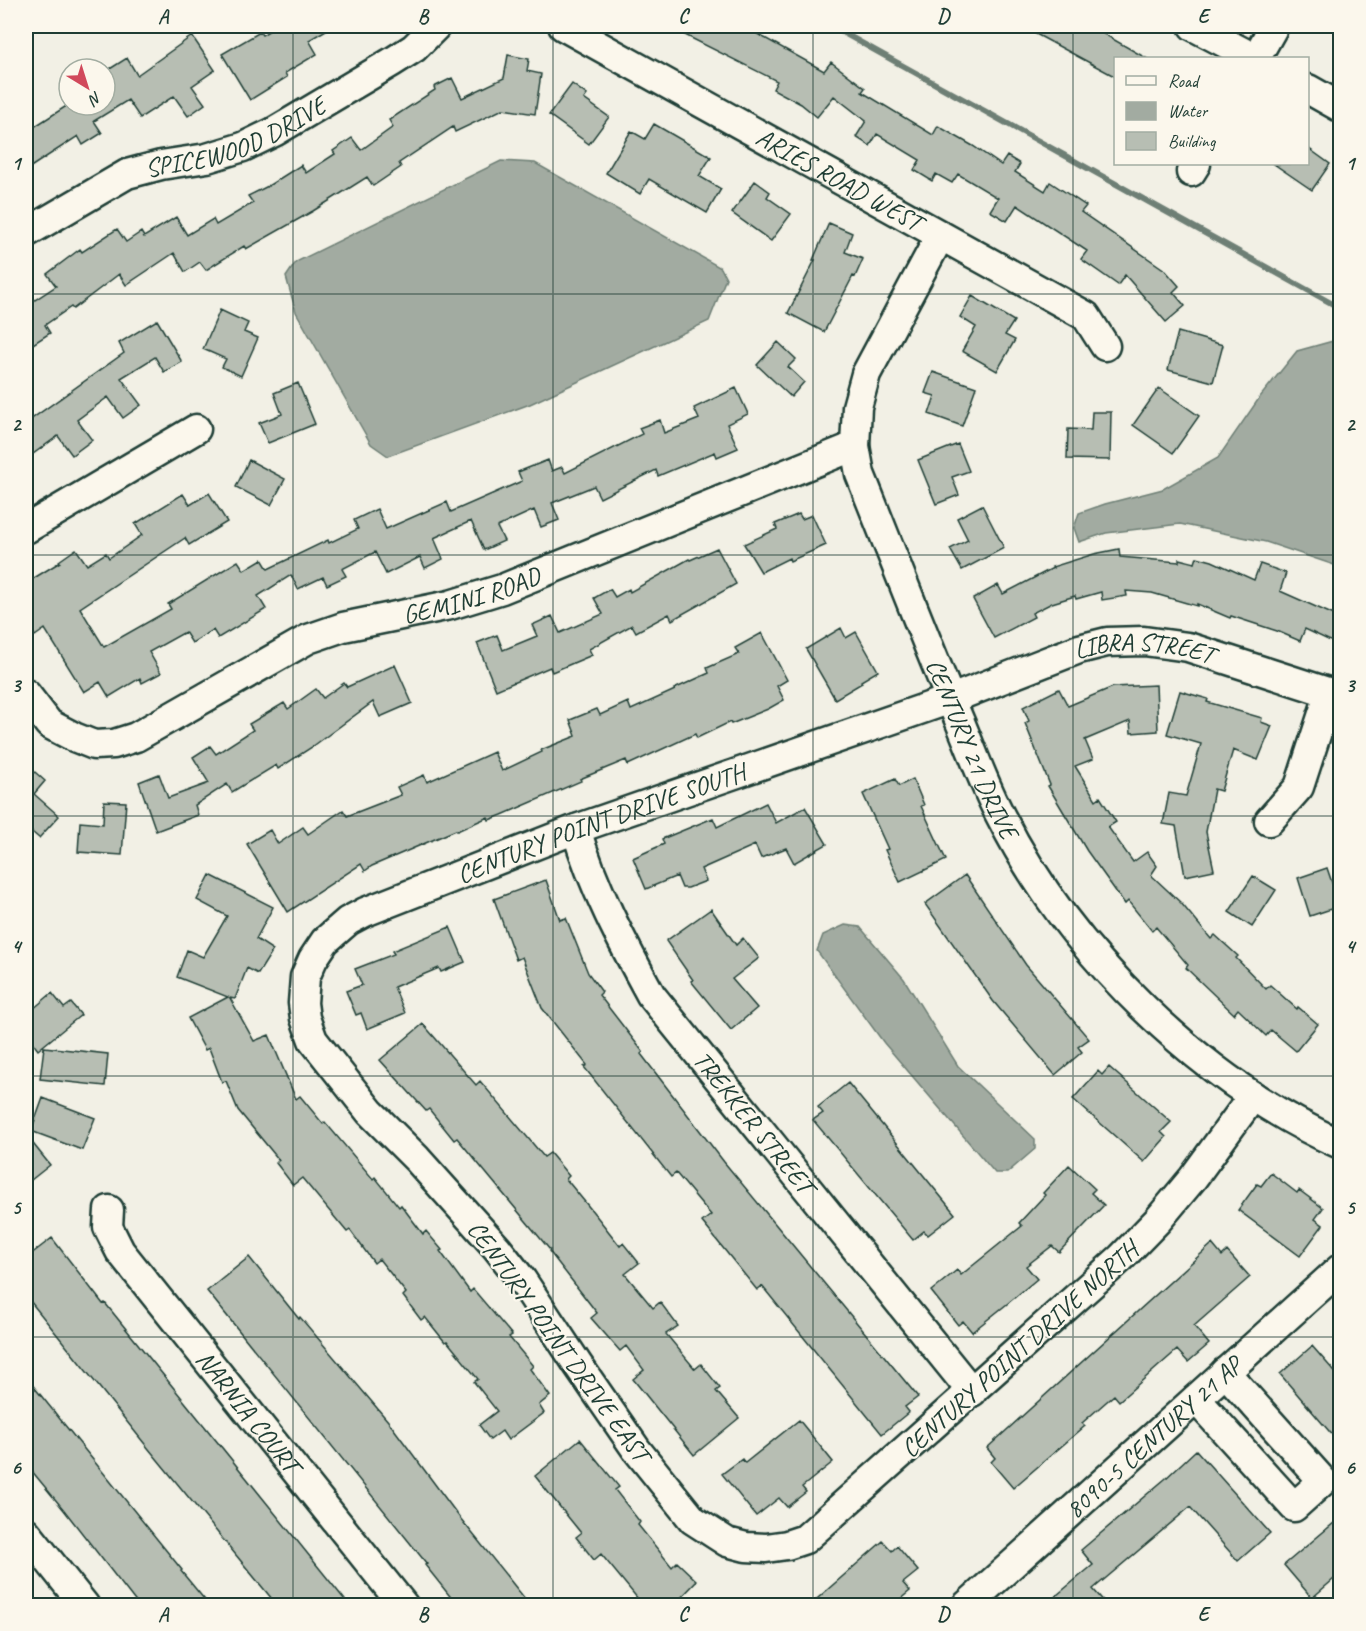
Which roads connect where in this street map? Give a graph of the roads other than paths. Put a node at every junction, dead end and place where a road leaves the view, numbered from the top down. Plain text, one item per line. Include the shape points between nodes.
1 (436, 26) edge
2 (563, 26) edge
3 (1194, 26) edge
4 (1274, 26) edge
5 (1253, 57) edge
6 (1256, 57) edge
7 (1309, 90) edge
8 (1341, 107) edge
9 (26, 233) edge
10 (940, 236) junction
11 (1105, 346) dead end
12 (196, 429) dead end
13 (855, 446) junction
14 (26, 529) edge
15 (26, 694) edge
16 (1335, 694) edge
17 (951, 699) junction
18 (1269, 821) dead end
19 (576, 829) junction
20 (303, 1003) joint
21 (1253, 1096) junction
22 (1341, 1144) edge
23 (109, 1210) dead end
24 (1341, 1269) edge
25 (1225, 1372) junction
26 (972, 1392) junction
27 (1196, 1399) junction
28 (26, 1532) edge
29 (746, 1547) joint
30 (85, 1605) edge
31 (404, 1605) edge
32 (966, 1605) edge

1 - 9 street, SPICEWOOD DRIVE via 414,48 274,132 207,158 127,174
2 - 10 street, ARIES ROAD WEST
3 - 5 street
4 - 6 street
7 - 8 street
10 - 11 street, ARIES ROAD WEST via 1086,316
10 - 13 street, CENTURY 21 DRIVE via 866,374 857,407
12 - 14 street
13 - 15 street, GEMINI ROAD via 502,589 308,639 136,737 114,744 94,745 49,724
13 - 17 street, CENTURY 21 DRIVE via 860,474
16 - 17 street, LIBRA STREET via 1188,647 1144,641 1107,642 1079,649
16 - 18 street via 1299,787
17 - 19 street, CENTURY POINT DRIVE SOUTH
17 - 21 street, CENTURY 21 DRIVE via 1000,817 1070,927 1110,974 1154,1016
19 - 20 street, CENTURY POINT DRIVE SOUTH via 348,921 325,941 313,959 305,977
19 - 26 street, TREKKER STREET via 626,951 651,994
20 - 29 street, CENTURY POINT DRIVE EAST via 313,1040 322,1053 370,1112 497,1248 636,1449 693,1520 727,1542
21 - 22 street, CENTURY 21 DRIVE via 1306,1129
21 - 26 street, CENTURY POINT DRIVE NORTH via 1193,1178 1136,1243
23 - 31 street, NARNIA COURT via 108,1227 120,1251
24 - 25 street, 8090-5 CENTURY 21 AP
25 - 27 street, 8090-5 CENTURY 21 AP
25 - 27 street via 1323,1481 1294,1507
26 - 29 street, CENTURY POINT DRIVE NORTH via 805,1539 766,1548
27 - 32 street, 8090-5 CENTURY 21 AP
28 - 30 street

